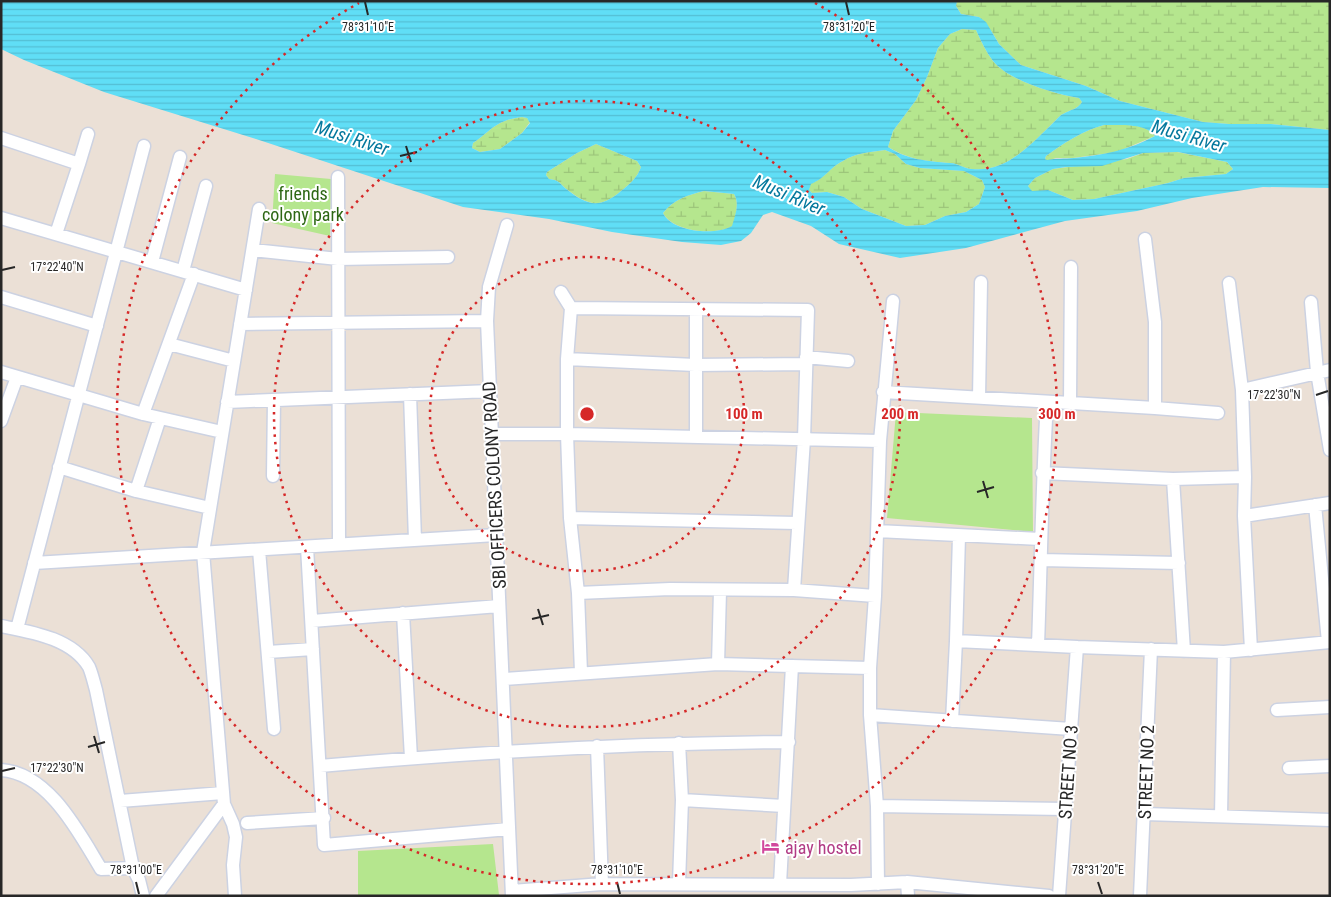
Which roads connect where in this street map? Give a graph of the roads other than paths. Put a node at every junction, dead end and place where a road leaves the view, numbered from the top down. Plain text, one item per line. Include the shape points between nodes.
1 (88, 134) dead end
2 (1, 138) edge
3 (144, 146) dead end
4 (180, 157) dead end
5 (79, 164) junction
6 (338, 177) dead end
7 (206, 186) dead end
8 (259, 209) dead end
9 (1, 218) edge
10 (506, 225) dead end
11 (56, 234) junction
12 (1145, 239) dead end
13 (253, 250) junction
14 (116, 251) junction
15 (448, 257) dead end
16 (338, 259) junction
17 (152, 262) junction
18 (1071, 267) dead end
19 (189, 272) junction
20 (981, 282) dead end
21 (1229, 283) dead end
22 (246, 290) junction
23 (561, 292) dead end
24 (1, 298) edge
25 (893, 301) dead end
26 (1311, 302) dead end
27 (570, 308) junction
28 (696, 309) junction
29 (487, 321) junction
30 (338, 323) junction
31 (240, 324) junction
32 (96, 326) junction
33 (168, 344) junction
34 (567, 360) junction
35 (234, 361) junction
36 (806, 361) junction
37 (848, 361) dead end
38 (695, 365) junction
39 (1324, 371) edge
40 (1, 372) edge
41 (17, 376) junction
42 (1242, 390) junction
43 (490, 391) junction
44 (884, 392) junction
45 (410, 394) junction
46 (78, 395) junction
47 (339, 397) junction
48 (979, 398) junction
49 (274, 400) junction
50 (227, 402) junction
51 (1046, 402) junction
52 (1070, 403) junction
53 (1155, 408) junction
54 (1218, 413) dead end
55 (143, 414) junction
56 (160, 418) junction
57 (1, 421) edge
58 (222, 432) junction
59 (492, 434) junction
60 (567, 434) junction
61 (696, 436) junction
62 (804, 438) junction
63 (880, 441) junction
64 (1330, 450) edge
65 (59, 466) junction
66 (1042, 473) junction
67 (273, 476) dead end
68 (1245, 477) junction
69 (1174, 479) junction
70 (136, 491) junction
71 (1330, 503) edge
72 (1315, 505) junction
73 (210, 508) junction
74 (1244, 516) junction
75 (570, 518) junction
76 (798, 523) junction
77 (877, 530) junction
78 (496, 535) junction
79 (959, 536) junction
80 (1040, 539) junction
81 (416, 540) junction
82 (339, 544) junction
83 (306, 547) junction
84 (260, 550) junction
85 (202, 552) junction
86 (1042, 560) junction
87 (34, 563) junction
88 (1179, 563) junction
89 (720, 590) junction
90 (794, 590) junction
91 (578, 593) junction
92 (875, 596) junction
93 (499, 606) junction
94 (403, 613) junction
95 (312, 621) junction
96 (1, 626) edge
97 (17, 629) junction
98 (956, 640) junction
99 (1329, 642) edge
100 (1038, 645) junction
101 (1077, 648) junction
102 (313, 649) junction
103 (1151, 649) junction
104 (1251, 650) junction
105 (1184, 651) junction
106 (268, 652) junction
107 (1224, 652) junction
108 (718, 664) junction
109 (792, 666) junction
110 (870, 668) junction
111 (581, 673) junction
112 (502, 679) junction
113 (1330, 707) edge
114 (1276, 710) dead end
115 (870, 714) junction
116 (952, 721) junction
117 (1071, 729) junction
118 (274, 730) dead end
119 (789, 742) junction
120 (679, 743) junction
121 (597, 746) junction
122 (506, 752) junction
123 (411, 758) junction
124 (320, 766) junction
125 (1330, 766) edge
126 (1289, 768) dead end
127 (1, 770) edge
128 (223, 798) junction
129 (682, 800) junction
130 (120, 801) junction
131 (784, 806) junction
132 (877, 806) junction
133 (1065, 810) junction
134 (1145, 814) junction
135 (1221, 816) junction
136 (324, 818) junction
137 (1330, 820) edge
138 (247, 823) dead end
139 (509, 829) junction
140 (133, 868) junction
141 (907, 882) junction
142 (679, 883) junction
143 (602, 884) junction
144 (780, 884) junction
145 (878, 884) junction
146 (851, 890) edge
147 (512, 893) edge
148 (143, 896) edge
149 (156, 896) edge
150 (235, 896) edge
151 (908, 896) edge
152 (1049, 896) edge
153 (1059, 896) edge
154 (1140, 896) edge

1 - 5 street
2 - 5 street
3 - 14 street
4 - 17 street
5 - 11 street
6 - 16 street
7 - 19 street
8 - 13 street
9 - 11 street
10 - 29 street, SBI OFFICERS COLONY ROAD via 490,287
11 - 14 street
12 - 53 street via 1154,322
13 - 16 street
13 - 22 street
14 - 17 street
14 - 32 street
15 - 16 street
16 - 30 street
17 - 19 street
18 - 52 street
19 - 22 street
19 - 33 street
20 - 48 street
21 - 42 street
22 - 31 street
23 - 27 street
24 - 32 street
25 - 44 street
26 - 39 street
27 - 28 street
27 - 34 street
28 - 36 street via 808,310
28 - 38 street
29 - 30 street
29 - 43 street, SBI OFFICERS COLONY ROAD
30 - 31 street
30 - 47 street
31 - 35 street
32 - 46 street
33 - 35 street
33 - 55 street
34 - 38 street
34 - 60 street
35 - 50 street
36 - 37 street
36 - 38 street
36 - 62 street
38 - 61 street
39 - 42 street
39 - 64 street
40 - 41 street
41 - 46 street
41 - 57 street
42 - 68 street
43 - 45 street
43 - 59 street, SBI OFFICERS COLONY ROAD
44 - 48 street
44 - 63 street
45 - 47 street
45 - 81 street
46 - 55 street
46 - 65 street
47 - 49 street
47 - 82 street
48 - 51 street
49 - 50 street
49 - 67 street
50 - 58 street
51 - 52 street
51 - 66 street
52 - 53 street
53 - 54 street
55 - 56 street
56 - 58 street
56 - 70 street
58 - 73 street
59 - 60 street
59 - 78 street, SBI OFFICERS COLONY ROAD
60 - 61 street
60 - 75 street
61 - 62 street
62 - 63 street
62 - 76 street
63 - 77 street
65 - 70 street
65 - 87 street
66 - 69 street
66 - 80 street
68 - 69 street
68 - 74 street
69 - 88 street
70 - 73 street
71 - 72 street
72 - 74 street
72 - 99 street
73 - 85 street
74 - 104 street
75 - 76 street
75 - 91 street
76 - 90 street
77 - 79 street
77 - 92 street
78 - 81 street
78 - 93 street, SBI OFFICERS COLONY ROAD
79 - 80 street
79 - 98 street
80 - 86 street
81 - 82 street
82 - 83 street
83 - 84 street
83 - 95 street
84 - 85 street
84 - 106 street
85 - 87 street
85 - 128 street
86 - 88 street
86 - 100 street
87 - 97 street
88 - 105 street
89 - 90 street
89 - 91 street
89 - 108 street
90 - 92 street
91 - 111 street
92 - 110 street
93 - 94 street
93 - 112 street, SBI OFFICERS COLONY ROAD
94 - 95 street
94 - 123 street
95 - 102 street
96 - 97 street
97 - 130 street via 59,641 89,667
98 - 100 street
98 - 116 street
99 - 104 street
100 - 101 street
101 - 103 street
101 - 117 street, STREET NO 3
102 - 106 street
102 - 124 street
103 - 105 street
103 - 134 street, STREET NO 2
104 - 107 street
105 - 107 street
106 - 118 street
107 - 135 street
108 - 109 street
108 - 111 street
109 - 110 street
109 - 119 street
110 - 115 street
111 - 112 street
112 - 122 street, SBI OFFICERS COLONY ROAD
113 - 114 street
115 - 116 street
115 - 132 street
116 - 117 street
117 - 133 street, STREET NO 3
119 - 120 street
119 - 131 street
120 - 121 street
120 - 129 street
121 - 122 street
121 - 143 street
122 - 123 street
122 - 139 street, SBI OFFICERS COLONY ROAD
123 - 124 street
124 - 136 street
125 - 126 street
127 - 140 street via 24,775 59,804 101,870
128 - 130 street
128 - 149 street
128 - 150 street via 236,837 233,865
129 - 131 street
129 - 142 street
130 - 140 street
131 - 144 street
132 - 133 street
132 - 145 street
133 - 153 street, STREET NO 3
134 - 135 street
134 - 154 street, STREET NO 2
135 - 137 street
136 - 138 street
136 - 139 street via 324,845
139 - 147 street, SBI OFFICERS COLONY ROAD
140 - 148 street
141 - 145 street
141 - 151 street
141 - 152 street
142 - 143 street
142 - 144 street
143 - 147 street
144 - 146 street
145 - 146 street

